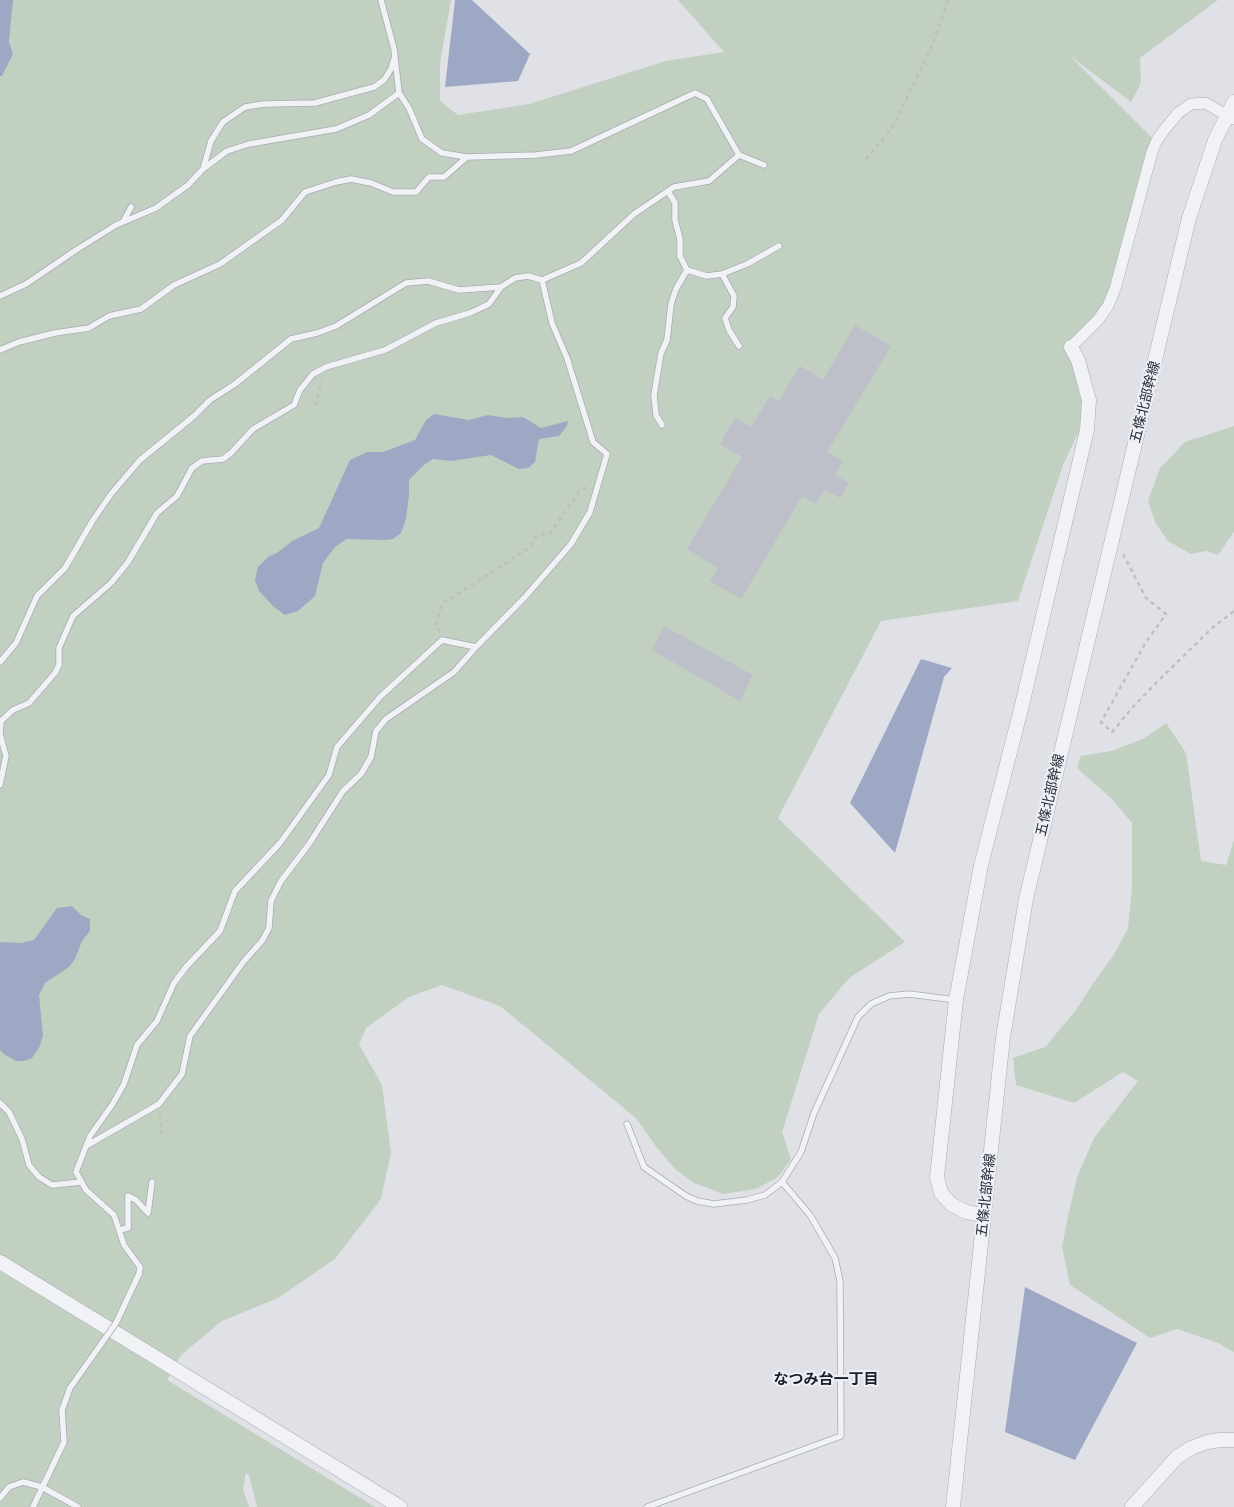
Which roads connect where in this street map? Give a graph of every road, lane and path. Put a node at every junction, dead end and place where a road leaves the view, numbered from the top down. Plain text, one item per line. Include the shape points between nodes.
1 (381, 0) edge
2 (948, 0) edge
3 (395, 57) junction
4 (399, 93) junction
5 (1234, 102) edge
6 (1230, 117) edge
7 (739, 155) junction
8 (467, 157) junction
9 (866, 159) dead end
10 (764, 166) dead end
11 (203, 169) junction
12 (668, 191) junction
13 (131, 207) dead end
14 (123, 222) junction
15 (779, 246) dead end
16 (687, 270) junction
17 (722, 274) junction
18 (542, 280) junction
19 (501, 287) junction
20 (0, 296) edge
21 (739, 346) dead end
22 (1071, 347) joint
23 (0, 350) edge
24 (326, 367) junction
25 (315, 405) dead end
26 (662, 425) dead end
27 (599, 482) junction
28 (1113, 534) junction
29 (1234, 611) edge
30 (442, 640) junction
31 (476, 647) junction
32 (0, 662) edge
33 (0, 785) edge
34 (956, 1000) junction
35 (0, 1103) edge
36 (159, 1104) junction
37 (627, 1124) dead end
38 (162, 1138) dead end
39 (86, 1146) junction
40 (82, 1182) junction
41 (152, 1182) dead end
42 (782, 1182) junction
43 (983, 1215) junction
44 (120, 1230) junction
45 (0, 1262) edge
46 (1234, 1440) edge
47 (42, 1487) junction
48 (0, 1498) edge
49 (33, 1507) edge
50 (78, 1507) edge
51 (400, 1507) edge
52 (647, 1507) edge
53 (953, 1507) edge
54 (1132, 1507) edge

1 - 3 lane
2 - 9 path via 932,46 892,128
3 - 4 lane
3 - 11 lane via 384,80 374,88 315,103 245,107 223,122 211,141
4 - 8 lane via 422,139 442,153
4 - 11 lane via 369,115 336,129 242,146 227,151
5 - 6 street, 五條北部幹線
6 - 22 street via 1205,103 1191,104 1178,113 1157,140 1108,306
6 - 28 street, 五條北部幹線 via 1205,166 1190,218
7 - 8 lane via 707,99 696,93 571,151 536,156
7 - 10 lane
7 - 12 lane via 709,181
8 - 23 lane via 444,177 429,177 416,192 393,192 351,179 305,192 282,220 220,264 174,286 141,309 109,316 89,328 28,340
11 - 14 lane via 188,185 156,208
12 - 16 lane via 675,203 674,220 680,239 680,256
12 - 18 lane via 634,214 581,263
13 - 14 lane
14 - 20 lane via 26,284
15 - 17 lane
16 - 17 lane via 707,276
16 - 26 lane via 671,304 667,340 661,353 654,395 656,415
17 - 21 lane via 734,296 725,318
18 - 19 lane via 528,276 515,278
18 - 27 lane via 552,323 567,358 593,442 607,454
19 - 24 lane via 489,304 436,323 385,350
19 - 32 lane via 459,290 428,281 406,283 351,318 291,340 271,354 210,400 140,460 92,520 65,568 37,596 16,643
22 - 34 street via 1089,400 1087,430 981,865
24 - 25 path
24 - 33 lane via 313,374 300,390 294,405 253,429 231,453 223,459 202,461 192,468 177,496 157,513 128,562 111,583 73,616 59,648 59,665 55,673 29,703 13,710 1,721 0,734 6,756
27 - 30 path via 580,490 550,533 536,538 529,548 442,604 436,624
27 - 31 lane via 590,512 571,544
28 - 29 path via 1146,598 1166,614 1146,642 1101,722 1112,732 1156,683
28 - 43 street, 五條北部幹線 via 1026,899 1003,1037
30 - 31 lane
30 - 39 lane via 381,696 337,747 329,775 280,843 235,891 220,931 174,983 158,1021 137,1045 124,1084
31 - 36 lane via 454,672 386,720 376,731 371,757 280,881 271,901 269,928 262,941 190,1036 182,1074
34 - 42 lane via 909,994 889,996 871,1004 858,1017 814,1113 801,1152
34 - 43 street via 937,1177 941,1193 951,1204 966,1212
35 - 40 lane via 9,1112 22,1139 29,1166 39,1177 52,1185
36 - 38 path
36 - 39 lane
37 - 42 lane via 644,1168 697,1201 714,1204 748,1200 765,1195
39 - 40 lane via 76,1172
40 - 44 lane via 86,1190 114,1215
41 - 44 lane via 148,1213 128,1196 128,1228
42 - 52 lane via 810,1215 835,1258 840,1281 841,1436
43 - 53 street, 五條北部幹線
44 - 47 lane, bridge via 124,1245 140,1266 139,1274 116,1323 70,1388 62,1410 64,1442
45 - 51 street
46 - 54 street via 1207,1442 1177,1457
47 - 48 lane via 23,1482 9,1487
47 - 49 lane
47 - 50 lane

